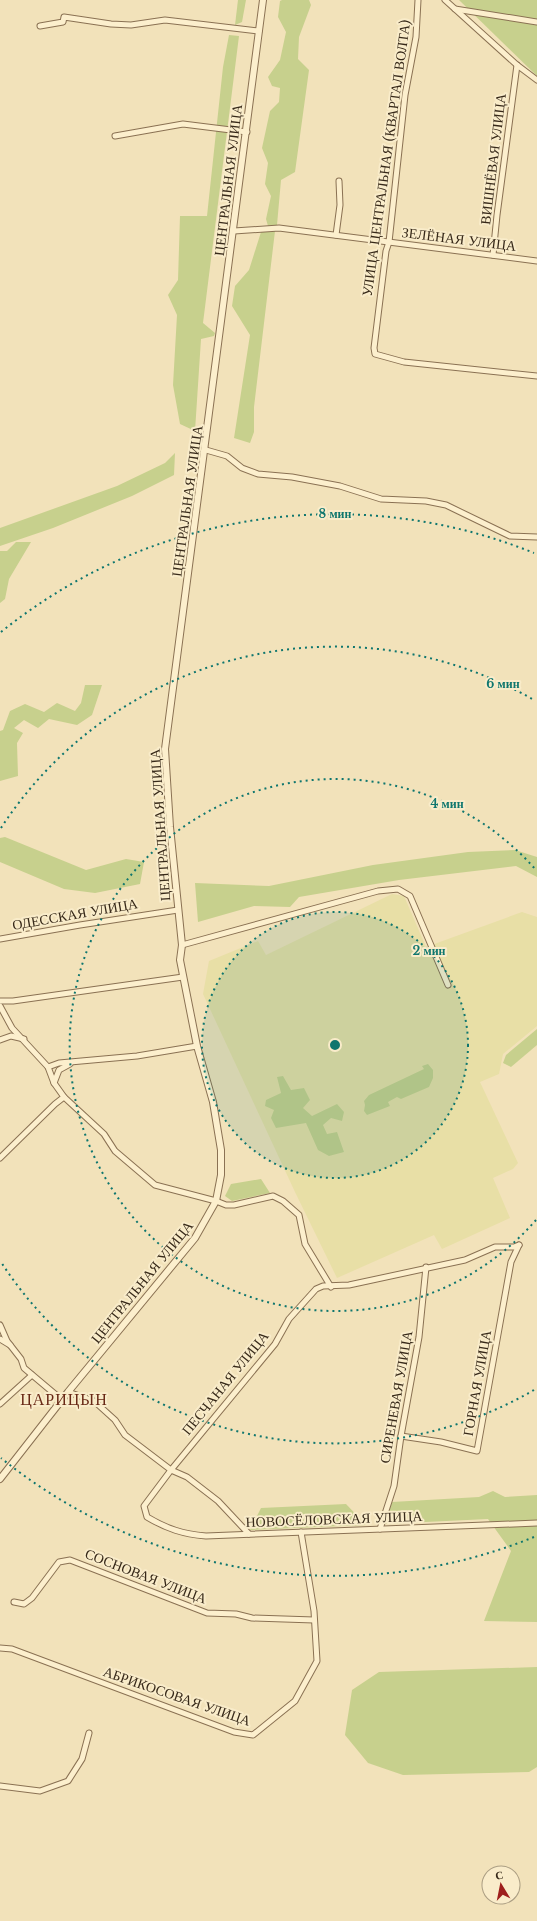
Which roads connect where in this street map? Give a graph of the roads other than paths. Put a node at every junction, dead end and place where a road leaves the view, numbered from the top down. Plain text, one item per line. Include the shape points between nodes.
1 (263, 0) edge
2 (418, 0) edge
3 (445, 0) edge
4 (454, 8) junction
5 (537, 22) edge
6 (40, 26) dead end
7 (259, 31) junction
8 (517, 65) junction
9 (536, 79) edge
10 (246, 132) junction
11 (115, 136) dead end
12 (339, 181) dead end
13 (234, 231) junction
14 (336, 236) junction
15 (389, 242) junction
16 (493, 256) junction
17 (537, 261) edge
18 (537, 376) edge
19 (206, 450) junction
20 (537, 537) edge
21 (178, 910) junction
22 (0, 939) edge
23 (182, 944) junction
24 (183, 977) junction
25 (448, 985) dead end
26 (0, 1001) edge
27 (0, 1006) edge
28 (24, 1039) junction
29 (0, 1040) edge
30 (197, 1046) junction
31 (70, 1064) junction
32 (48, 1067) junction
33 (54, 1083) junction
34 (64, 1097) junction
35 (0, 1158) edge
36 (216, 1201) junction
37 (519, 1245) joint
38 (426, 1267) junction
39 (331, 1287) junction
40 (0, 1325) edge
41 (0, 1339) edge
42 (12, 1347) junction
43 (32, 1375) junction
44 (68, 1392) junction
45 (62, 1400) junction
46 (0, 1404) edge
47 (401, 1436) junction
48 (171, 1470) junction
49 (0, 1478) edge
50 (144, 1506) joint
51 (537, 1523) edge
52 (380, 1529) junction
53 (301, 1532) junction
54 (249, 1534) junction
55 (14, 1602) dead end
56 (314, 1620) junction
57 (0, 1648) edge
58 (90, 1733) dead end
59 (0, 1786) edge

1 - 7 street, ЦЕНТРАЛЬНАЯ УЛИЦА
2 - 15 street, УЛИЦА ЦЕНТРАЛЬНАЯ (КВАРТАЛ ВОЛТА) via 416,37 405,95
3 - 4 street
4 - 5 street
4 - 8 street
6 - 7 street via 63,22 64,17 131,25 164,20
7 - 10 street, ЦЕНТРАЛЬНАЯ УЛИЦА
8 - 9 street
8 - 16 street, ВИШНЁВАЯ УЛИЦА
10 - 11 street via 183,124
10 - 13 street, ЦЕНТРАЛЬНАЯ УЛИЦА
12 - 14 street via 340,205
13 - 14 street, ЗЕЛЁНАЯ УЛИЦА via 279,228
13 - 19 street, ЦЕНТРАЛЬНАЯ УЛИЦА
14 - 15 street, ЗЕЛЁНАЯ УЛИЦА
15 - 16 street, ЗЕЛЁНАЯ УЛИЦА
15 - 18 street, УЛИЦА ЦЕНТРАЛЬНАЯ (КВАРТАЛ ВОЛТА) via 377,320 375,354 404,362
16 - 17 street, ЗЕЛЁНАЯ УЛИЦА
19 - 20 street via 227,456 242,468 258,474 340,486 381,499 426,501 453,508 510,536
19 - 21 street, ЦЕНТРАЛЬНАЯ УЛИЦА via 166,749
21 - 22 street, ОДЕССКАЯ УЛИЦА
21 - 23 street, ЦЕНТРАЛЬНАЯ УЛИЦА
23 - 24 street, ЦЕНТРАЛЬНАЯ УЛИЦА via 180,960
23 - 25 street via 378,891 398,889 410,896
24 - 26 street
24 - 30 street, ЦЕНТРАЛЬНАЯ УЛИЦА
27 - 28 street via 12,1028
28 - 29 street via 11,1036
28 - 32 street
30 - 31 street
30 - 36 street, ЦЕНТРАЛЬНАЯ УЛИЦА via 213,1102 221,1150
31 - 32 street via 59,1063
31 - 33 street via 59,1070
32 - 33 street
33 - 34 street
34 - 35 street
34 - 36 street via 104,1134 115,1151 155,1186
36 - 39 street via 234,1205 273,1196 283,1201 299,1215 305,1244
36 - 44 street, ЦЕНТРАЛЬНАЯ УЛИЦА via 195,1238
37 - 38 street, ПЕСЧАНАЯ УЛИЦА via 495,1247 465,1260
37 - 47 street, ГОРНАЯ УЛИЦА via 511,1262 477,1451
38 - 39 street, ПЕСЧАНАЯ УЛИЦА
38 - 47 street, СИРЕНЕВАЯ УЛИЦА via 419,1337
39 - 48 street, ПЕСЧАНАЯ УЛИЦА via 323,1286 316,1289 289,1319 270,1350
40 - 42 street
41 - 42 street
42 - 43 street via 22,1359 24,1368
43 - 45 street
43 - 46 street
44 - 45 street, ЦЕНТРАЛЬНАЯ УЛИЦА
44 - 48 street via 94,1401 115,1420 125,1435
45 - 49 street, ЦЕНТРАЛЬНАЯ УЛИЦА
47 - 52 street, СИРЕНЕВАЯ УЛИЦА via 394,1486
48 - 50 street, ПЕСЧАНАЯ УЛИЦА
48 - 54 street via 187,1477 218,1501
50 - 54 street, НОВОСЁЛОВСКАЯ УЛИЦА via 147,1517 184,1534
51 - 52 street, НОВОСЁЛОВСКАЯ УЛИЦА
52 - 53 street, НОВОСЁЛОВСКАЯ УЛИЦА
53 - 54 street, НОВОСЁЛОВСКАЯ УЛИЦА
53 - 56 street, АБРИКОСОВАЯ УЛИЦА
55 - 56 street, СОСНОВАЯ УЛИЦА via 24,1604 32,1598 59,1562 70,1560 207,1613 236,1614 252,1618
56 - 57 street, АБРИКОСОВАЯ УЛИЦА via 317,1661 295,1701 253,1735 234,1732 12,1649
58 - 59 street via 82,1759 68,1781 40,1791

